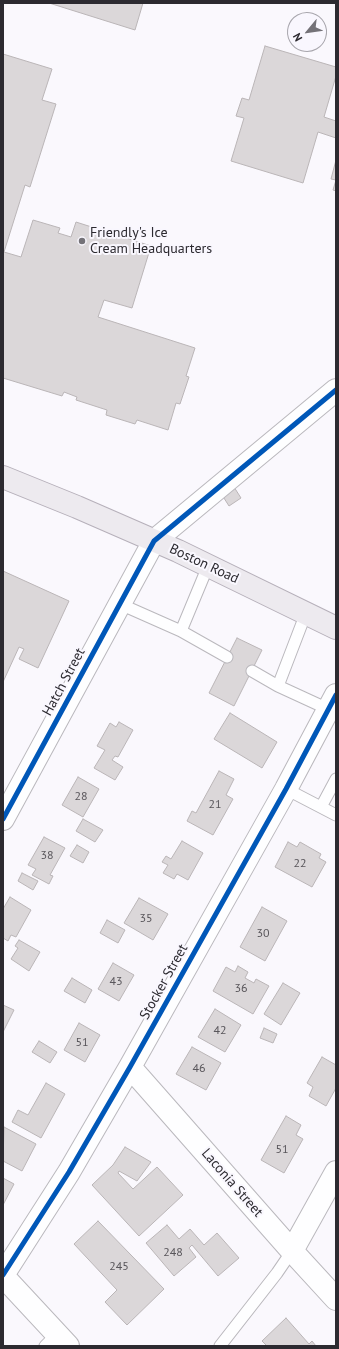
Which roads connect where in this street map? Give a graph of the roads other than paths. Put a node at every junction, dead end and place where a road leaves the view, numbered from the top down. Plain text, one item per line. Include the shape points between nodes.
1 (336, 390) edge
2 (3, 477) edge
3 (150, 548) junction
4 (208, 566) junction
5 (120, 604) junction
6 (306, 613) junction
7 (336, 628) edge
8 (181, 631) junction
9 (227, 657) dead end
10 (252, 671) dead end
11 (278, 686) junction
12 (332, 702) edge
13 (336, 779) edge
14 (286, 789) junction
15 (320, 807) junction
16 (336, 816) edge
17 (3, 819) edge
18 (130, 1067) junction
19 (336, 1172) edge
20 (292, 1251) junction
21 (3, 1275) edge
22 (336, 1299) edge
23 (57, 1342) edge
24 (220, 1346) edge

1 - 3 street
2 - 3 main road, Boston Road via 77,507
3 - 4 main road, Boston Road
3 - 5 street, Hatch Street
4 - 6 main road, Boston Road
4 - 8 lane
5 - 8 lane
5 - 17 street, Hatch Street
6 - 7 main road, Boston Road
6 - 11 lane
8 - 9 lane
10 - 11 lane
11 - 12 lane
12 - 14 street, Stocker Street
13 - 15 lane
14 - 15 lane
14 - 18 street, Stocker Street
15 - 16 lane
18 - 20 street, Laconia Street
18 - 21 street, Stocker Street
19 - 20 street
20 - 22 street, Laconia Street
20 - 24 lane
21 - 23 street

